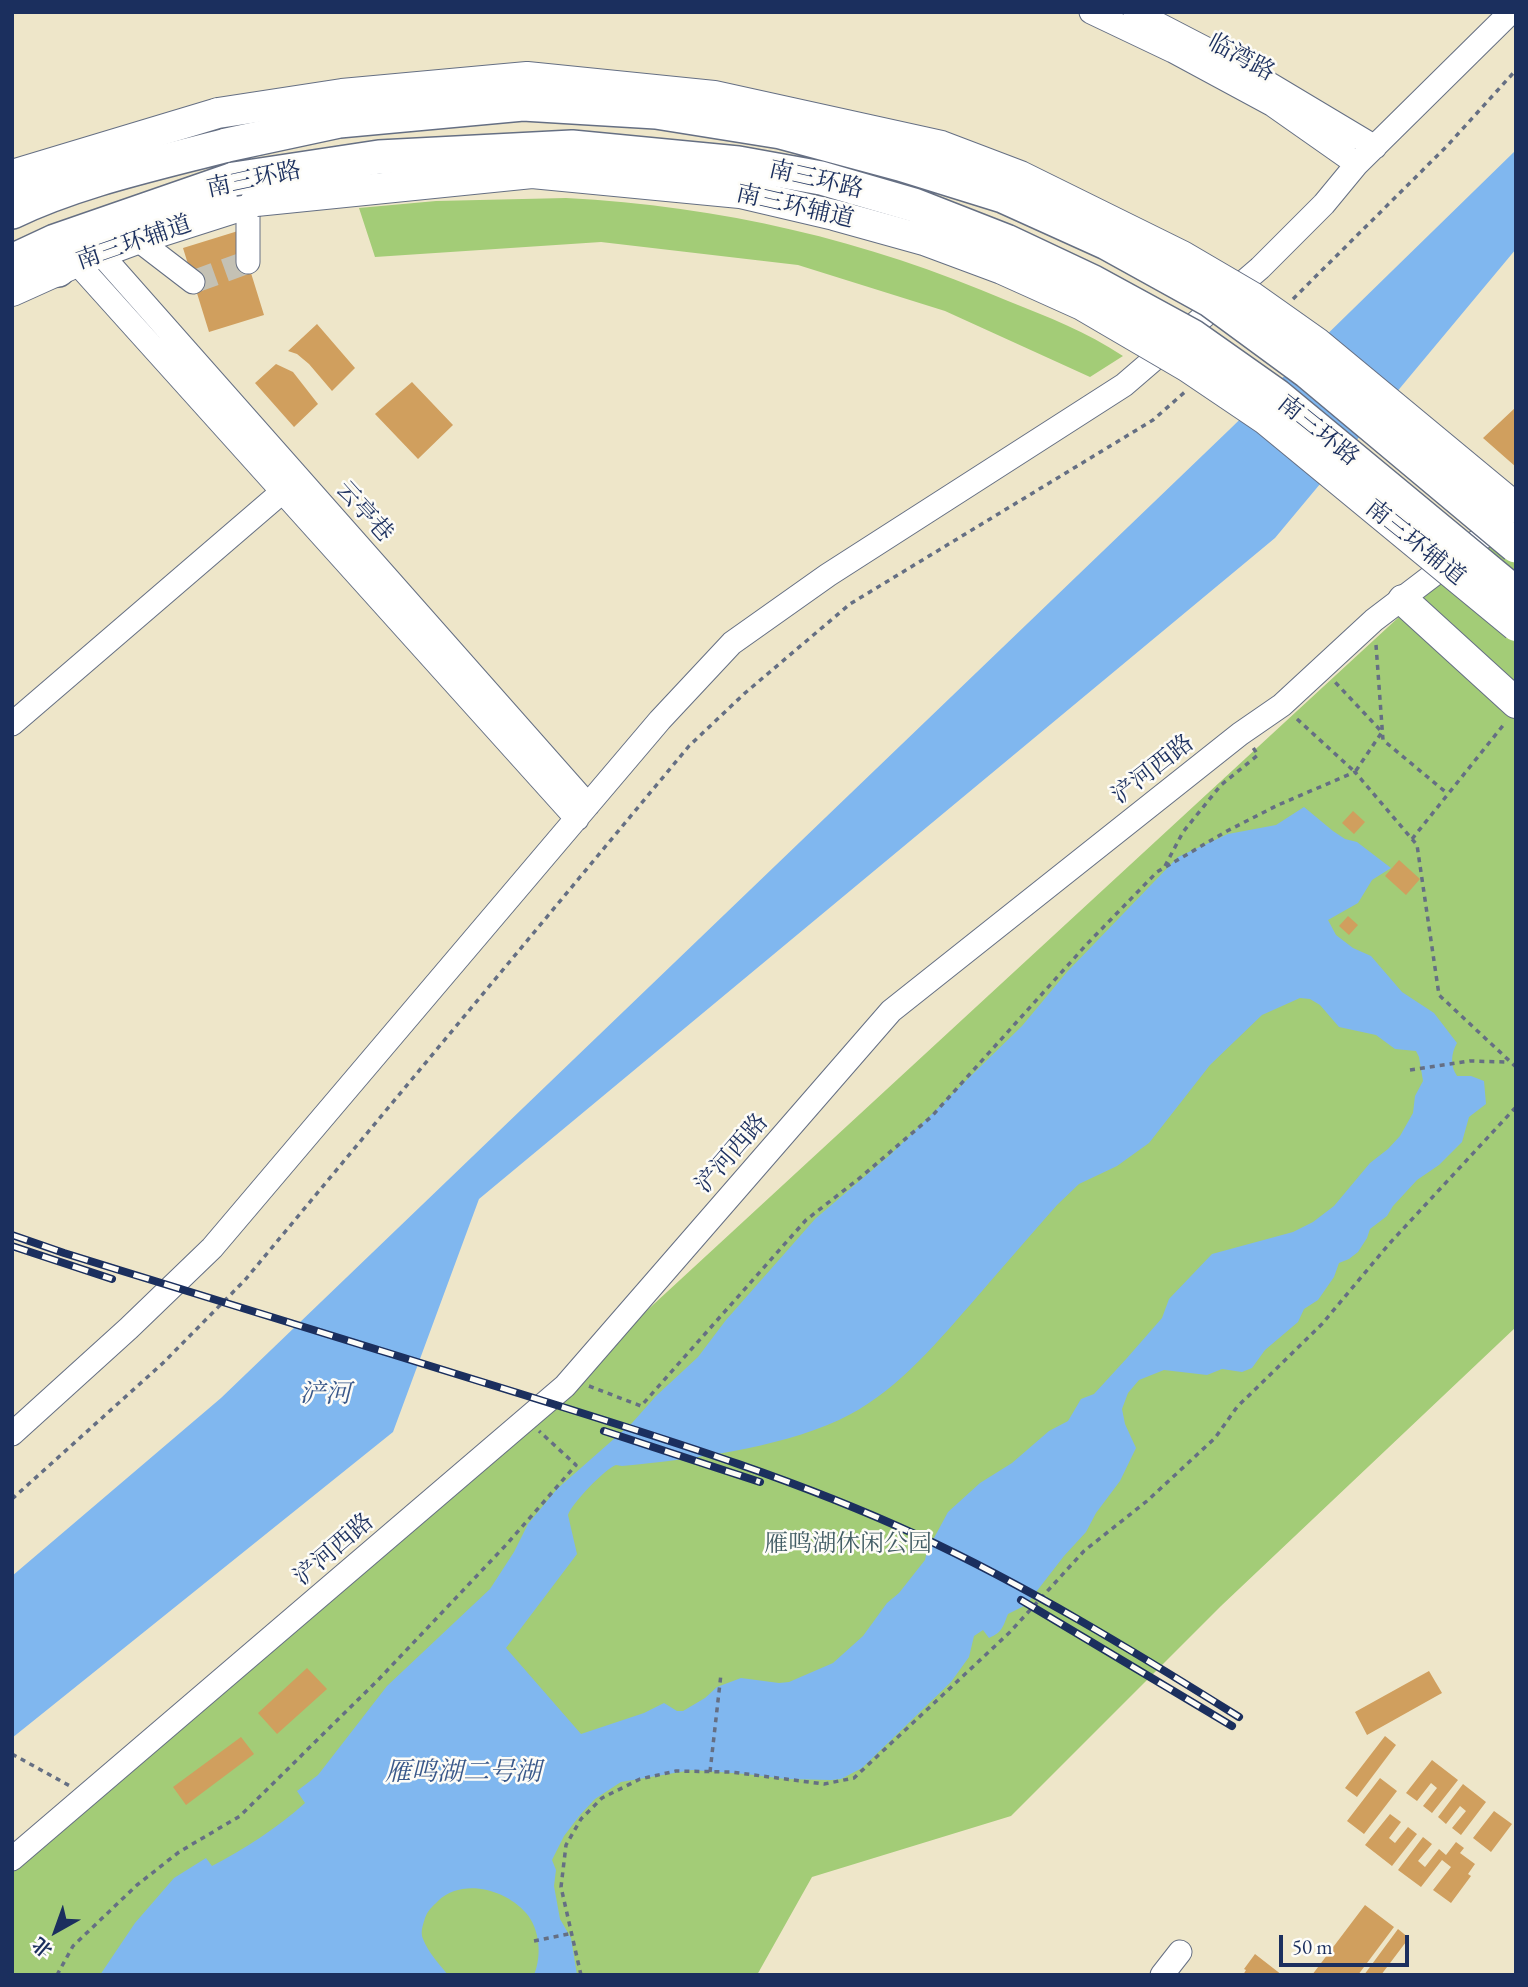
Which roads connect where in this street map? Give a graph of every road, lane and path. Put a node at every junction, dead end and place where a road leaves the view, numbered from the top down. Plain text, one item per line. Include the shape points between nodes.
1 (1091, 12) edge
2 (1135, 12) edge
3 (1511, 12) edge
4 (1516, 70) edge
5 (222, 129) junction
6 (1375, 147) junction
7 (1357, 164) junction
8 (12, 175) edge
9 (114, 175) junction
10 (12, 182) edge
11 (246, 195) junction
12 (12, 212) edge
13 (137, 239) junction
14 (12, 261) edge
15 (78, 262) junction
16 (248, 262) dead end
17 (12, 273) edge
18 (193, 282) dead end
19 (12, 291) edge
20 (1283, 307) dead end
21 (1193, 386) dead end
22 (282, 492) junction
23 (1516, 510) edge
24 (1516, 546) edge
25 (1516, 594) edge
26 (1403, 600) junction
27 (1374, 620) junction
28 (1516, 626) edge
29 (1322, 668) junction
30 (1282, 705) junction
31 (1511, 712) edge
32 (12, 724) edge
33 (1244, 732) junction
34 (1382, 732) junction
35 (1355, 772) junction
36 (1448, 794) junction
37 (582, 812) junction
38 (1412, 839) junction
39 (1164, 868) junction
40 (1510, 1062) junction
41 (1516, 1067) edge
42 (1410, 1070) dead end
43 (1516, 1107) edge
44 (571, 1379) junction
45 (527, 1420) junction
46 (12, 1434) edge
47 (12, 1499) edge
48 (721, 1674) dead end
49 (12, 1754) edge
50 (710, 1772) junction
51 (87, 1795) junction
52 (12, 1859) edge
53 (573, 1933) junction
54 (534, 1941) dead end
55 (1180, 1952) dead end
56 (57, 1975) edge
57 (580, 1975) edge
58 (1163, 1975) edge

1 - 7 street, 临湾路 via 1273,105
2 - 6 street, 临湾路 via 1243,68
3 - 6 street
4 - 20 path via 1439,154
5 - 8 main road
5 - 9 highway, 南三环路
5 - 23 main road, bridge via 342,94 527,78 714,96 941,146 1032,182 1182,256 1252,297 1317,343
5 - 24 highway, 南三环路, bridge via 523,104 656,112 781,132 1003,196 1107,243 1210,300 1308,372
6 - 7 street
7 - 37 street via 1260,268 1124,385 828,575 732,643
9 - 10 highway
9 - 12 highway, 南三环路
11 - 13 main road, 南三环辅道
11 - 14 highway, 南三环路 via 55,242
11 - 16 street
11 - 25 highway, 南三环路, bridge via 379,157 572,147 738,163 821,178 914,205 1006,241 1192,336 1277,396
11 - 28 main road, 南三环辅道, bridge via 532,173 740,193 924,240 1082,306 1188,367 1265,419
13 - 15 main road, 南三环辅道
13 - 18 street
15 - 17 highway
15 - 19 main road, 南三环辅道
15 - 22 street
15 - 37 street, 云亭巷
21 - 47 path via 1153,421 850,604 745,693 689,746 245,1280 163,1363
22 - 32 street
22 - 37 street
23 - 26 street, 浐河西路
26 - 27 street, 浐河西路
26 - 31 main road
27 - 29 street, 浐河西路
27 - 34 path
29 - 30 street, 浐河西路
29 - 34 path
30 - 33 street, 浐河西路
30 - 35 path
31 - 36 path
33 - 39 path via 1258,755 1214,794 1183,832
33 - 44 street, 浐河西路 via 891,1011
34 - 35 path
34 - 36 path via 1383,740
35 - 38 path
35 - 39 path via 1227,831
36 - 38 path
37 - 46 street via 212,1248
38 - 40 path via 1417,845 1439,995
39 - 44 path via 1087,944 932,1116 806,1220 641,1406
40 - 41 path
40 - 42 path via 1470,1061
43 - 50 path via 1321,1324 1237,1407 1214,1438 1147,1501 1084,1551 1010,1632 854,1778 824,1784
44 - 45 street, 浐河西路
45 - 51 street, 浐河西路
45 - 56 path via 576,1465 379,1679 240,1816 179,1852 137,1885 73,1946
48 - 50 path
49 - 51 path
50 - 53 path via 676,1771 640,1779 602,1798 581,1819 566,1845 561,1887
51 - 52 street, 浐河西路
53 - 54 path
53 - 57 path
55 - 58 street

